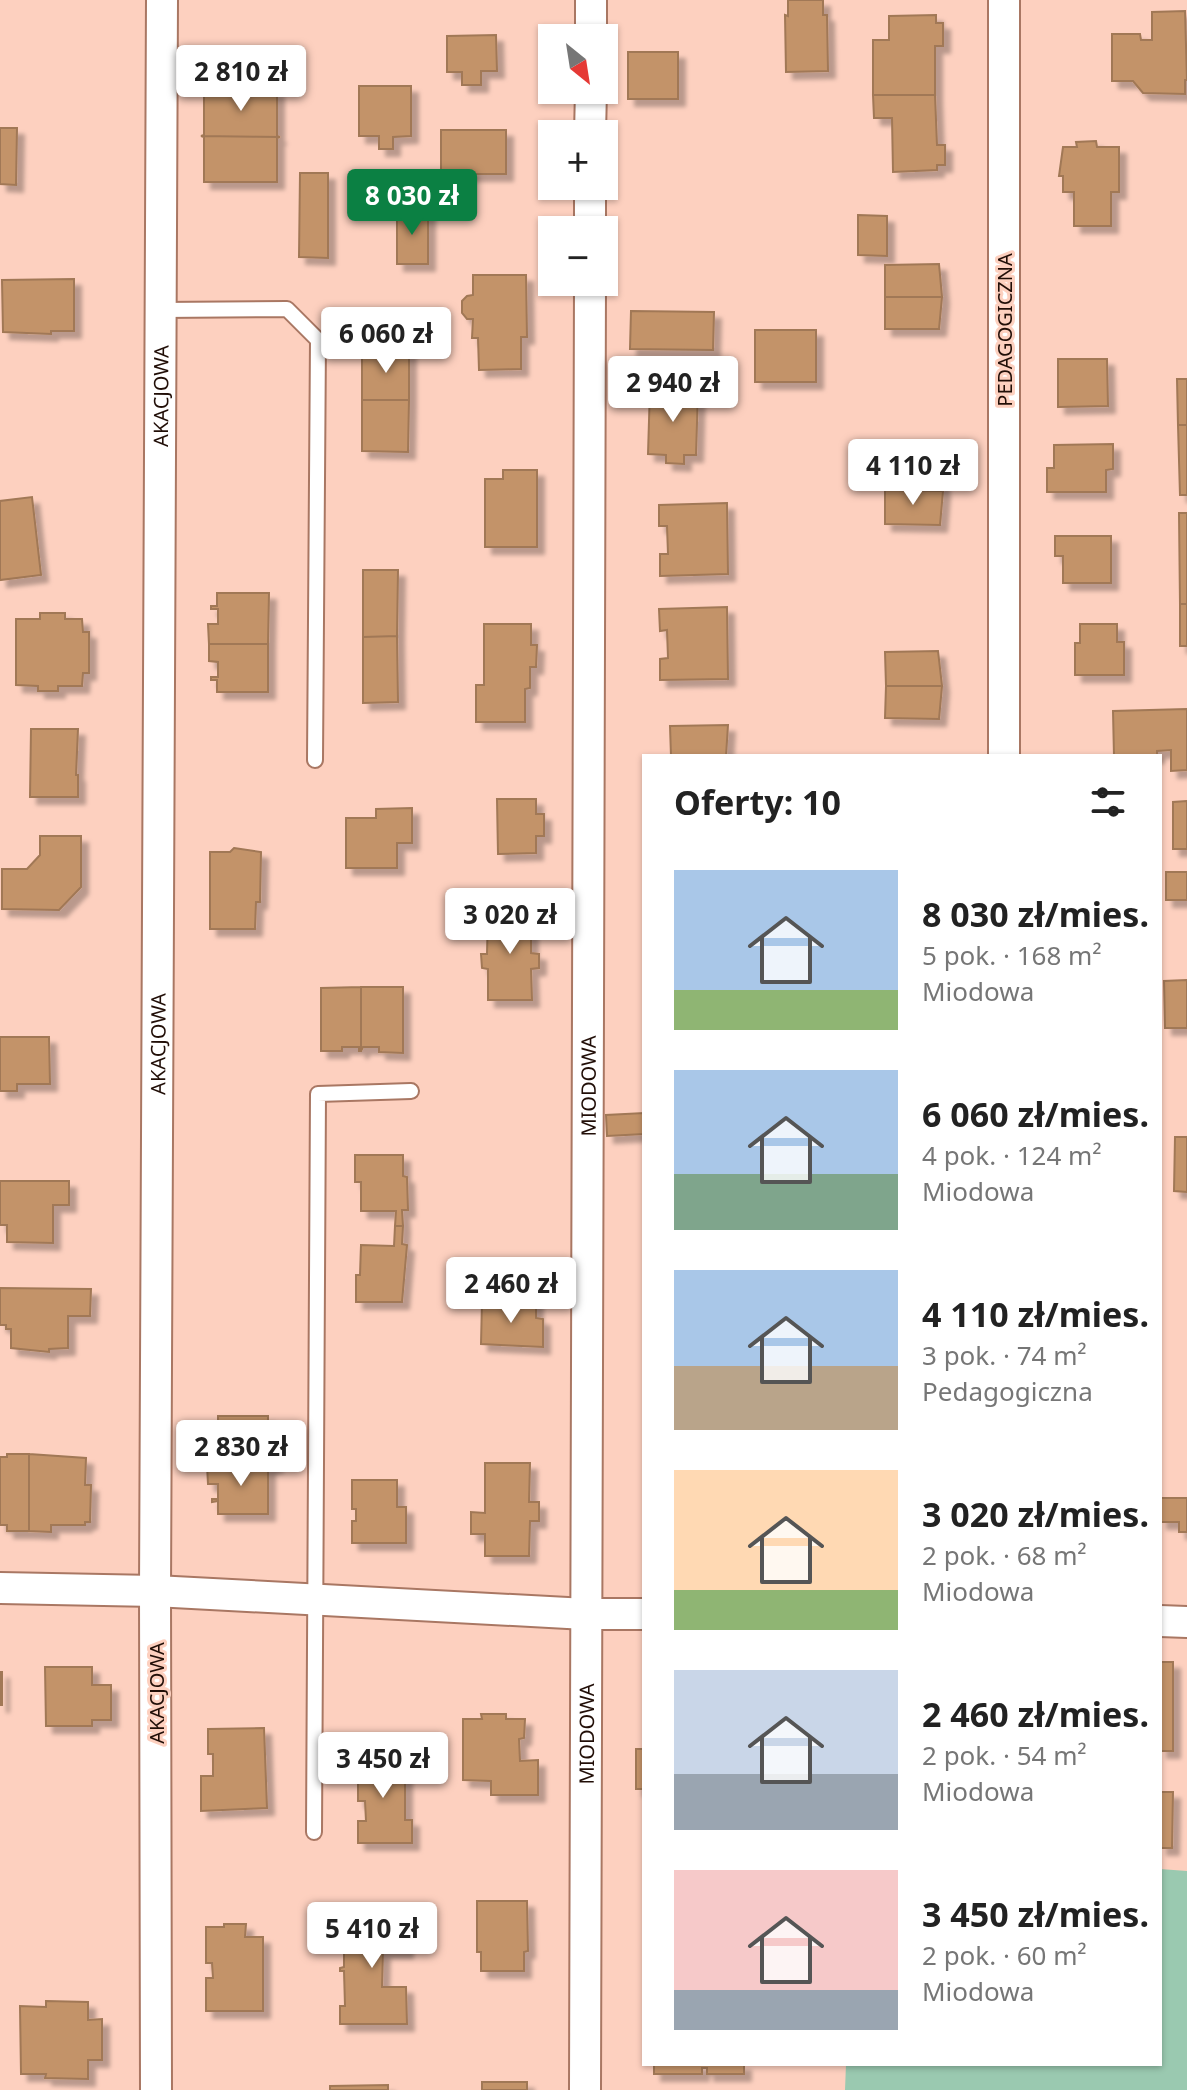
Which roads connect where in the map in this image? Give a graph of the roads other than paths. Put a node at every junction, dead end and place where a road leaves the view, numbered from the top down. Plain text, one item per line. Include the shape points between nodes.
1 (162, 0) edge
2 (591, 0) edge
3 (1004, 0) edge
4 (591, 24) edge
5 (590, 296) edge
6 (161, 310) junction
7 (1004, 754) edge
8 (315, 760) dead end
9 (411, 1091) dead end
10 (0, 1588) edge
11 (155, 1591) junction
12 (316, 1600) junction
13 (586, 1614) junction
14 (642, 1614) edge
15 (1162, 1621) edge
16 (1187, 1622) edge
17 (314, 1832) dead end
18 (156, 2090) edge
19 (585, 2090) edge

1 - 6 street, AKACJOWA
2 - 4 street
3 - 7 street, PEDAGOGICZNA
5 - 13 street, MIODOWA
6 - 8 lane via 287,309 318,340
6 - 11 street, AKACJOWA
9 - 12 lane via 318,1094
10 - 11 street
11 - 12 street
11 - 18 street, AKACJOWA
12 - 13 street
12 - 17 lane
13 - 14 street
13 - 19 street, MIODOWA
15 - 16 street

